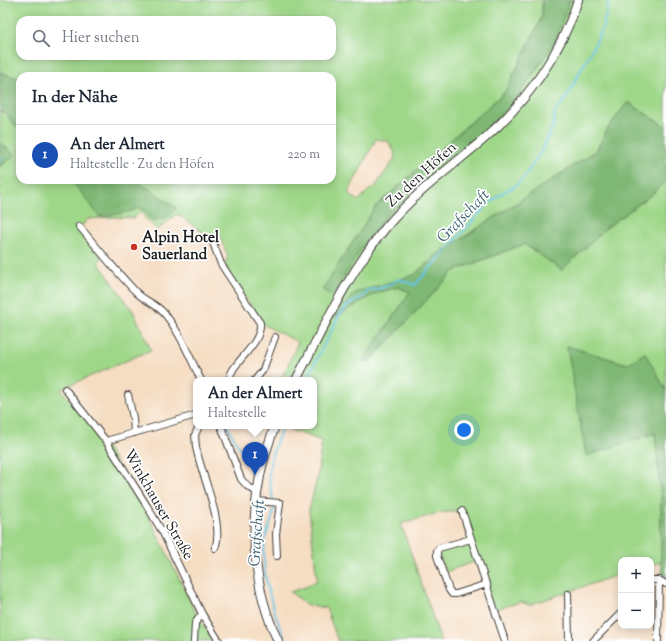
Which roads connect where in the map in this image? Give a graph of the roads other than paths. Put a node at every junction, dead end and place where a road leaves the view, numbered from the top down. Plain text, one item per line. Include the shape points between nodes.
1 (578, 0) edge
2 (79, 226) dead end
3 (212, 240) dead end
4 (275, 337) dead end
5 (199, 377) edge
6 (230, 377) edge
7 (257, 377) edge
8 (298, 377) edge
9 (65, 389) dead end
10 (128, 395) dead end
11 (193, 416) edge
12 (198, 429) edge
13 (222, 429) edge
14 (274, 429) edge
15 (134, 433) junction
16 (106, 441) junction
17 (257, 492) junction
18 (256, 501) junction
19 (462, 511) dead end
20 (471, 539) junction
21 (215, 548) dead end
22 (277, 556) dead end
23 (654, 580) edge
24 (659, 580) junction
25 (487, 584) junction
26 (666, 584) edge
27 (568, 594) dead end
28 (202, 614) junction
29 (618, 616) edge
30 (194, 641) edge
31 (219, 641) edge
32 (278, 641) edge
33 (505, 641) edge
34 (569, 641) edge
35 (593, 641) edge
36 (658, 641) edge

1 - 8 street, Zu den Höfen via 560,44 518,106 427,187 388,225 373,244 336,300
2 - 5 street via 134,290 161,310 180,339
3 - 6 street via 221,264 260,323 258,334 245,356 231,372
4 - 7 street via 263,370
9 - 16 street, Winkhauser Straße
10 - 15 street
11 - 15 street
12 - 21 street via 195,435 196,447 217,524 218,538
13 - 17 street via 241,480
14 - 17 street
15 - 16 street
16 - 28 street, Winkhauser Straße via 163,533
17 - 18 street
18 - 22 street via 280,503 276,534
18 - 32 street via 254,537 258,575 267,614
19 - 20 street
20 - 25 street
20 - 25 street via 439,548 437,551 446,583 452,594
23 - 24 street
24 - 26 street
24 - 36 street
25 - 33 street
27 - 34 street
28 - 30 street via 195,623
28 - 31 street, Winkhauser Straße
29 - 35 street

